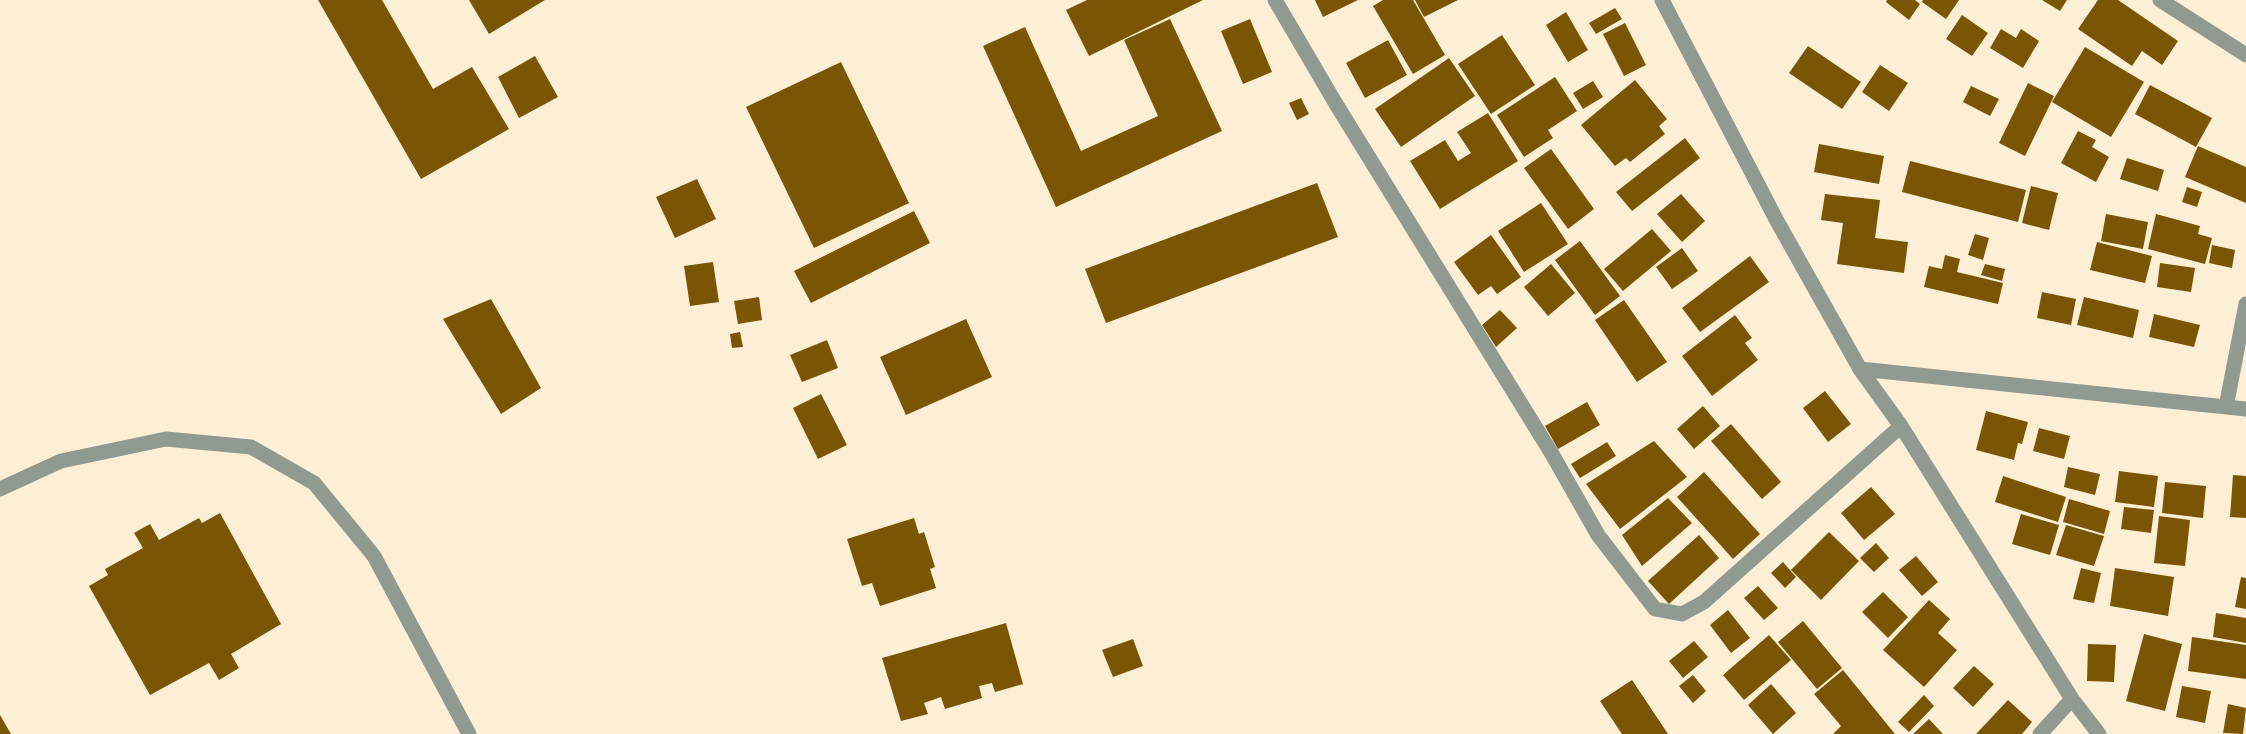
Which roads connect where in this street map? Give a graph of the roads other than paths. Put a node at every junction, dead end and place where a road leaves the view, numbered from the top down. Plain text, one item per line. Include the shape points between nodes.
1 (1275, 0) edge
2 (1662, 0) edge
3 (2160, 0) edge
4 (2246, 55) edge
5 (2246, 304) edge
6 (1860, 369) junction
7 (2226, 407) junction
8 (2246, 409) edge
9 (1901, 426) junction
10 (0, 489) edge
11 (2072, 699) junction
12 (469, 734) edge
13 (2040, 734) edge
14 (2099, 734) edge

1 - 9 street via 1598,536 1655,609 1682,614 1704,603
2 - 6 street via 1777,221
3 - 4 street
5 - 7 street
6 - 7 street
6 - 9 street
7 - 8 street
9 - 11 street
10 - 12 street via 61,461 166,439 251,447 314,483 374,556
11 - 13 street
11 - 14 street

